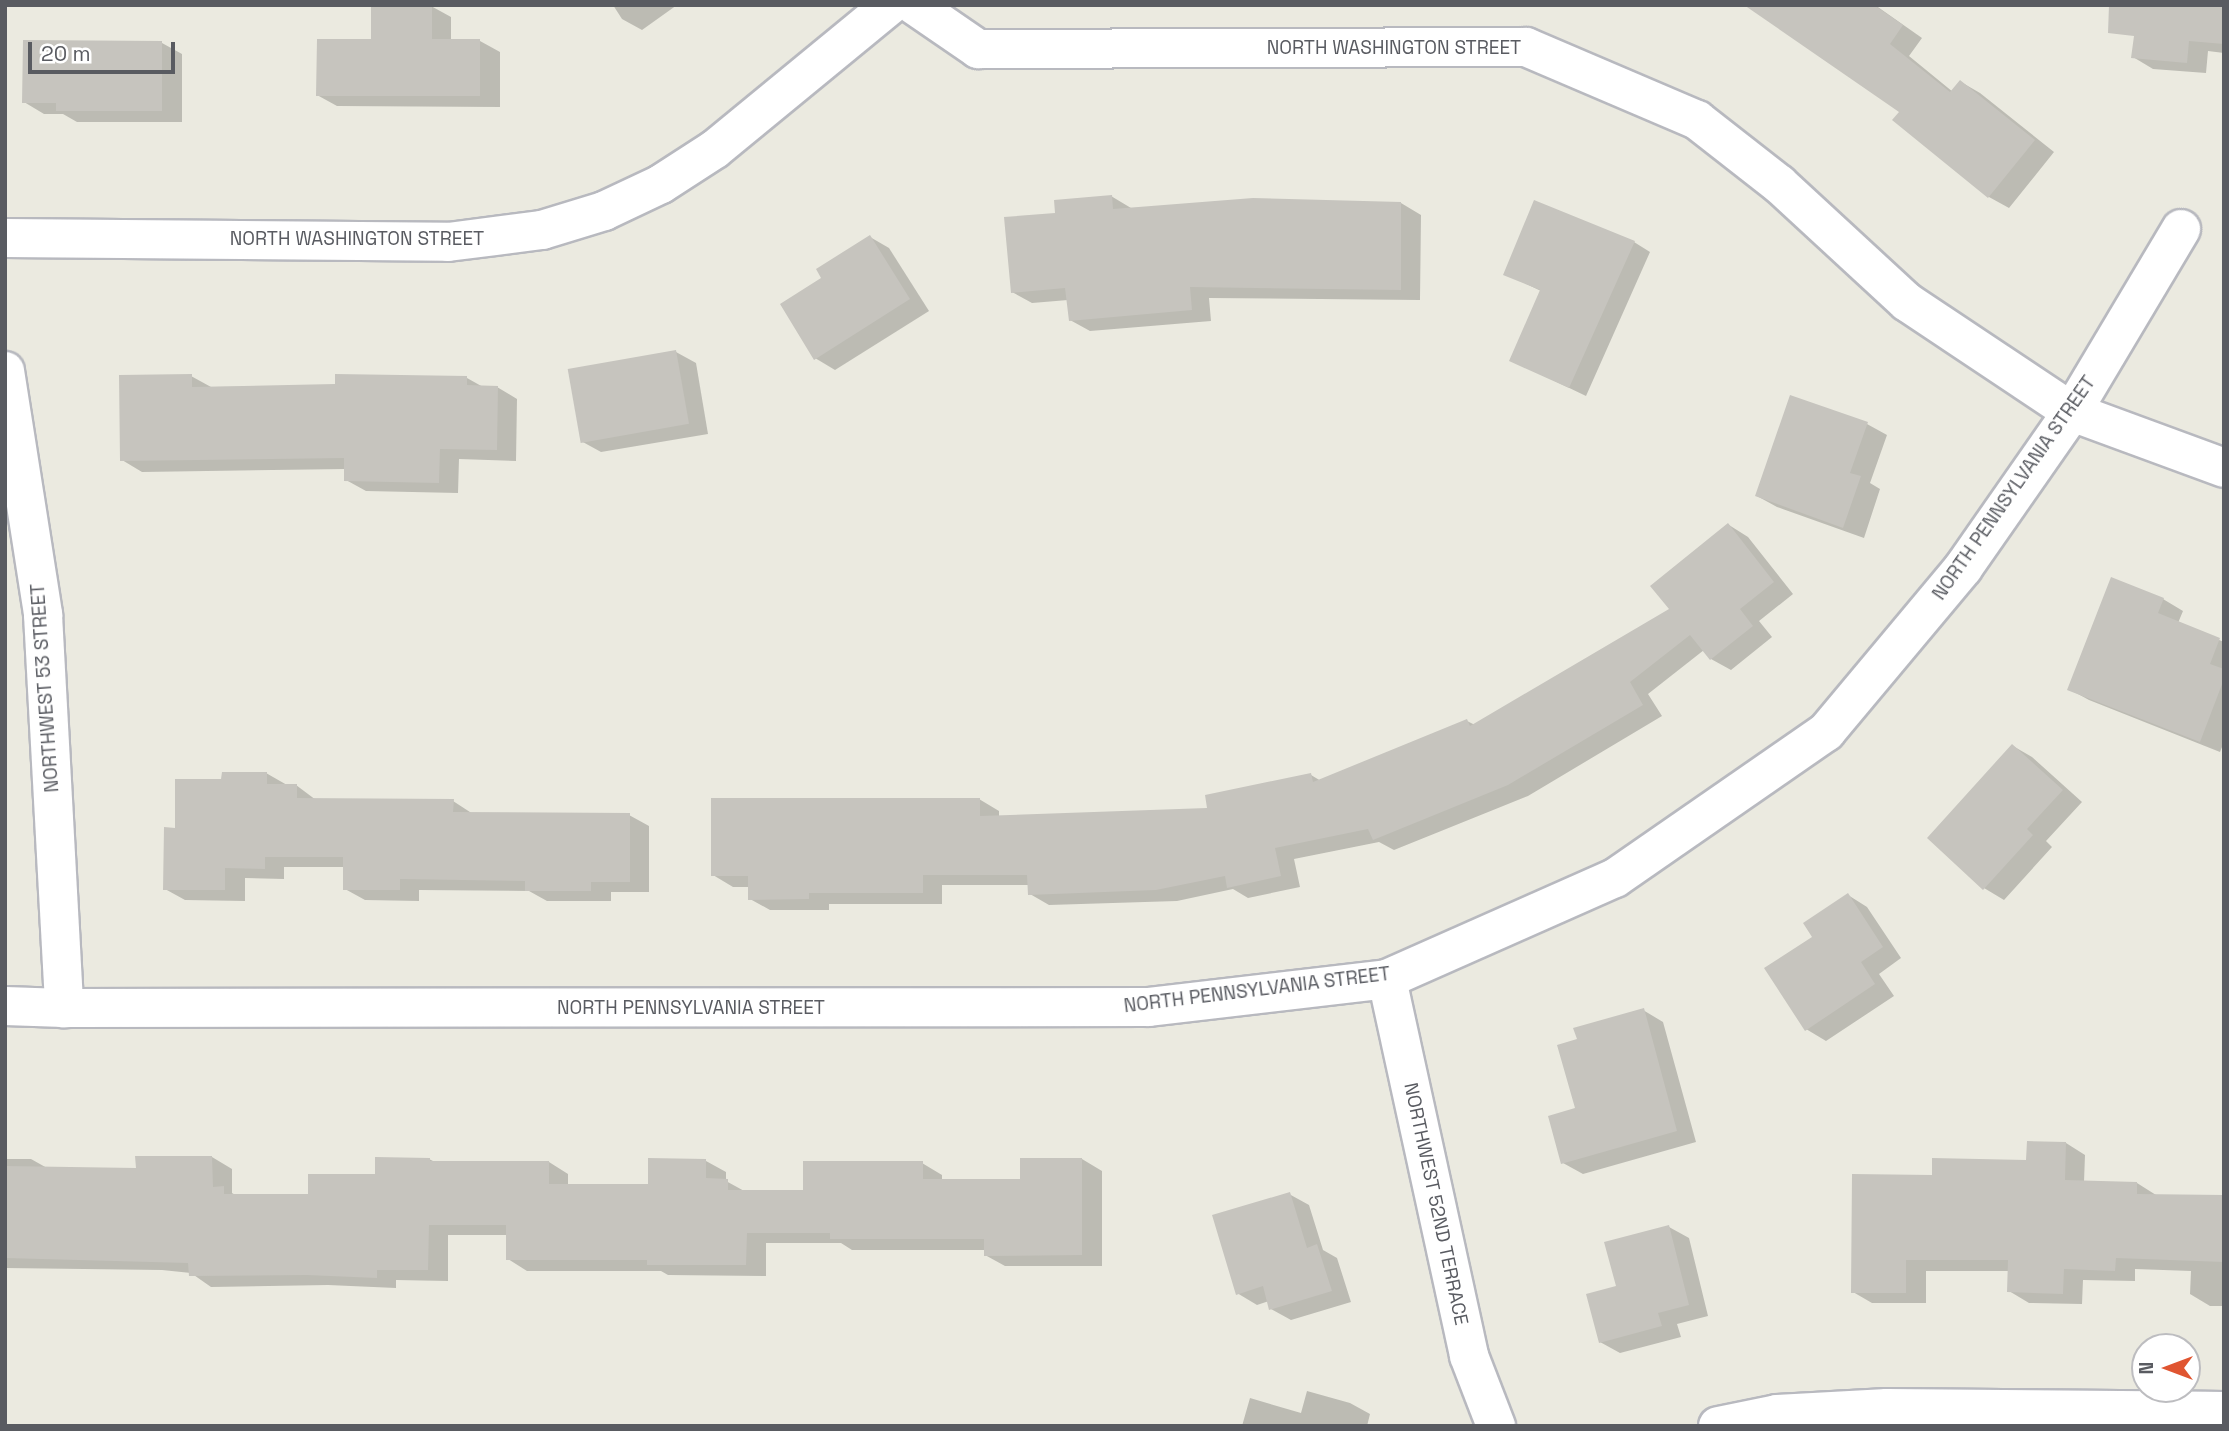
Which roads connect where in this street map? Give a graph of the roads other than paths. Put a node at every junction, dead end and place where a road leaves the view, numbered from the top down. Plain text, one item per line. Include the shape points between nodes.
1 (890, 5) edge
2 (914, 5) edge
3 (2181, 229) dead end
4 (5, 238) edge
5 (5, 371) edge
6 (2072, 412) junction
7 (2224, 468) edge
8 (1387, 979) junction
9 (5, 1006) edge
10 (64, 1008) junction
11 (2224, 1411) edge
12 (1496, 1426) edge
13 (1718, 1426) edge

1 - 4 street, NORTH WASHINGTON STREET via 715,149 661,184 604,211 542,230 448,242
2 - 6 street, NORTH WASHINGTON STREET via 978,49 1526,47 1697,120 1779,184 1907,302
3 - 6 street, NORTH PENNSYLVANIA STREET
5 - 10 street, NORTHWEST 53 STREET via 43,615
6 - 7 street, NORTH WASHINGTON STREET
6 - 8 street, NORTH PENNSYLVANIA STREET via 1963,568 1826,732 1615,878
8 - 10 street, NORTH PENNSYLVANIA STREET via 1149,1007
8 - 12 street, NORTHWEST 52ND TERRACE via 1469,1356
9 - 10 street, NORTH PENNSYLVANIA STREET
11 - 13 street via 1887,1408 1777,1414

